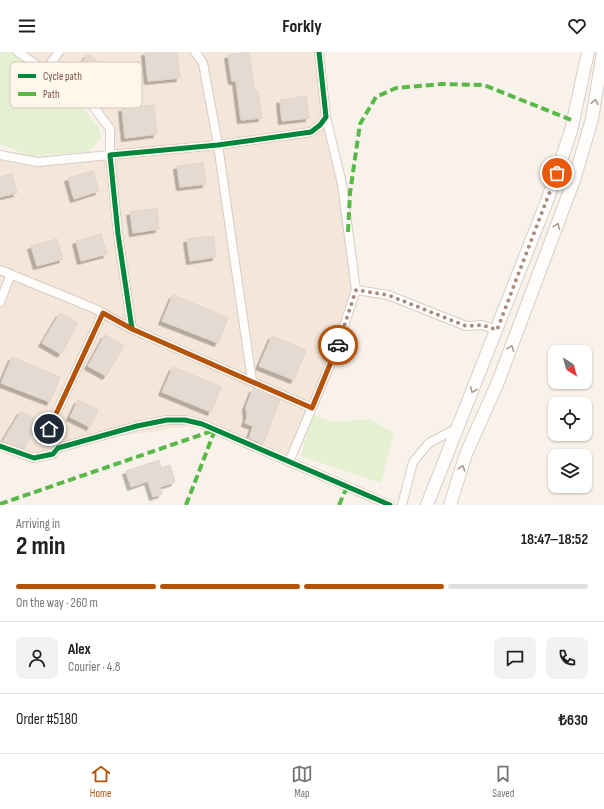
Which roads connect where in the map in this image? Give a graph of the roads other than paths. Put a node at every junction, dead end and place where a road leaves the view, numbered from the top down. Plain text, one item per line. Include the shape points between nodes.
1 (18, 52) edge
2 (58, 52) edge
3 (195, 52) edge
4 (320, 52) edge
5 (588, 52) edge
6 (603, 52) edge
7 (32, 62) edge
8 (51, 62) edge
9 (95, 108) edge
10 (326, 117) junction
11 (218, 145) junction
12 (0, 155) edge
13 (110, 155) junction
14 (0, 270) edge
15 (11, 274) junction
16 (356, 290) junction
17 (0, 302) edge
18 (103, 313) junction
19 (132, 329) junction
20 (497, 330) junction
21 (252, 381) junction
22 (312, 408) junction
23 (458, 428) junction
24 (49, 429) dead end
25 (0, 446) edge
26 (289, 462) junction
27 (390, 505) edge
28 (402, 505) edge
29 (427, 505) edge
30 (450, 505) edge

1 - 7 street
2 - 8 street
3 - 11 street via 203,63
4 - 10 street
5 - 20 main road via 572,131
30 -> 6 main road via 466,454 498,382 574,180 592,119
9 - 13 street via 110,130
10 - 11 street via 320,126 310,132
10 - 16 street via 342,184
11 - 13 street
11 - 21 street
12 - 13 street via 37,162
13 - 19 street
14 - 15 street
15 - 17 street
15 - 18 street
16 - 20 street via 388,295 466,326 482,325
16 - 22 street via 335,353
18 - 19 street
18 - 24 street
19 - 21 street
20 -> 23 main road
21 - 22 street
22 - 26 street
23 - 28 street via 429,443 413,462
23 - 29 main road
25 - 26 street via 34,458 53,454 58,448 137,426 167,420 185,420 202,424
26 - 27 street

